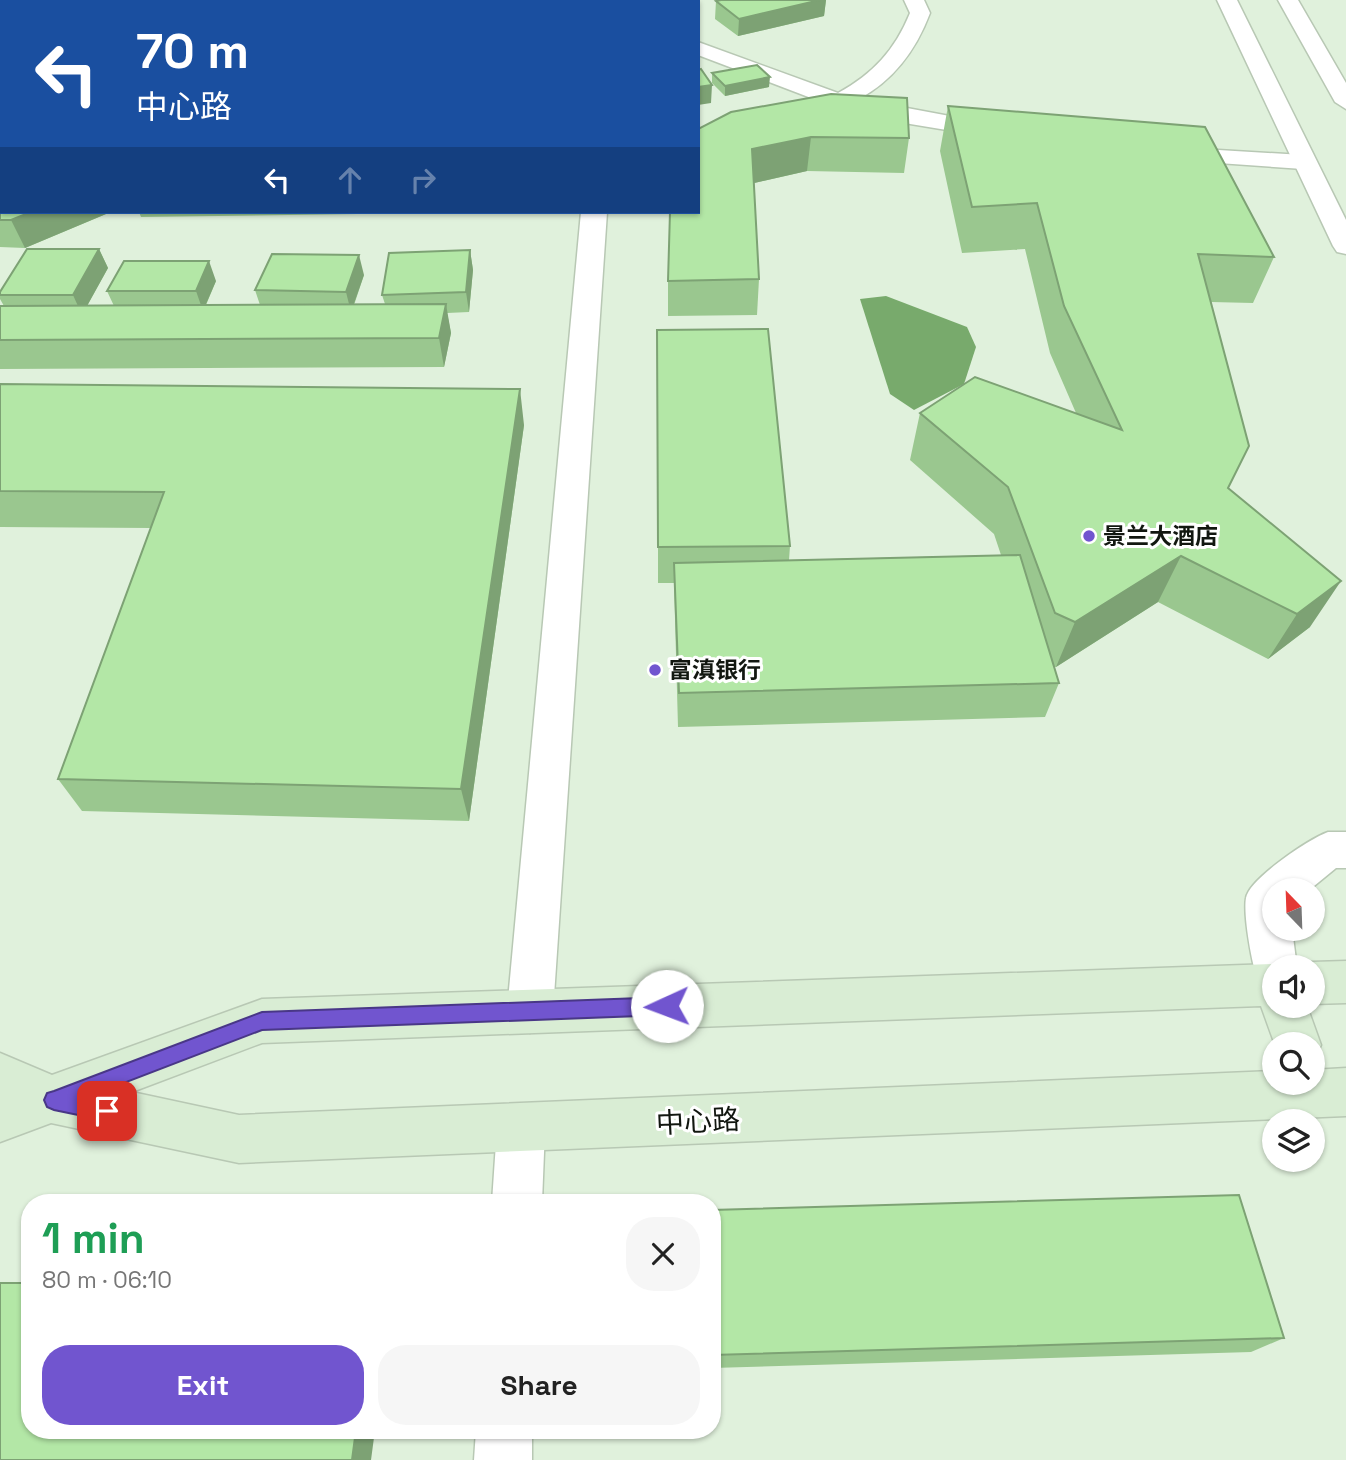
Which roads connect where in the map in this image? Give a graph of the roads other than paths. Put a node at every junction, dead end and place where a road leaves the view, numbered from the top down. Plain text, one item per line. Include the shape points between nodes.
1 (914, 0) edge
2 (1227, 0) edge
3 (1288, 0) edge
4 (700, 49) edge
5 (841, 101) junction
6 (1346, 102) edge
7 (803, 115) edge
8 (1012, 133) edge
9 (1142, 151) edge
10 (1303, 162) junction
11 (594, 214) edge
12 (1346, 246) edge
13 (1346, 850) edge
14 (1293, 878) edge
15 (1346, 982) edge
16 (1325, 983) edge
17 (1262, 985) edge
18 (530, 1011) junction
19 (0, 1076) edge
20 (1262, 1092) edge
21 (54, 1100) junction
22 (0, 1118) edge
23 (522, 1128) junction
24 (518, 1194) edge
25 (504, 1439) edge
26 (503, 1460) edge

1 - 5 street via 920,13 912,39 890,66
2 - 10 street
3 - 6 street
4 - 5 street
5 - 7 street
5 - 8 street via 886,113
9 - 10 street
10 - 12 street
11 - 18 street
13 - 14 street via 1328,850
15 - 16 main road
17 - 18 main road
18 - 21 main road via 262,1021
19 - 21 main road, 中心路
20 - 23 main road, 中心路
21 - 22 main road
21 - 23 main road, 中心路 via 239,1139
23 - 24 street
25 - 26 street

